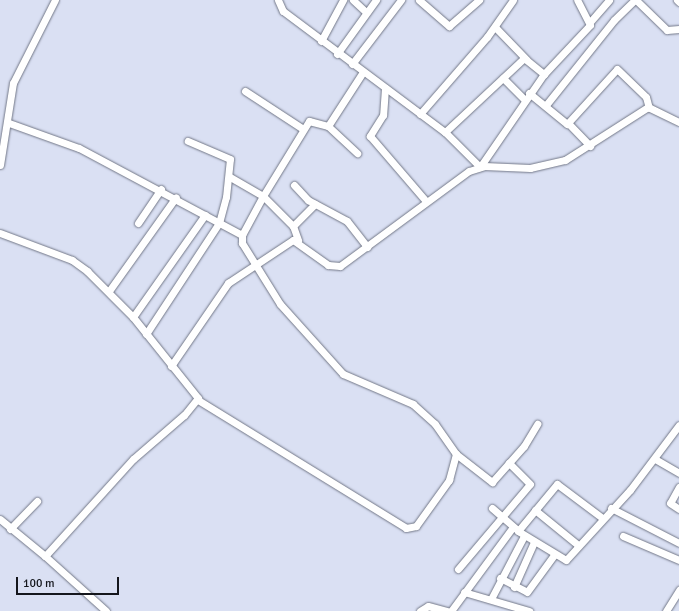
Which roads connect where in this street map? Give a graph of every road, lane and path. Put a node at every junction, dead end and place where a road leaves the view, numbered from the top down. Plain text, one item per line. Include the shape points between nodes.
1 (55, 0) edge
2 (278, 0) edge
3 (344, 0) edge
4 (353, 0) edge
5 (376, 0) edge
6 (400, 0) edge
7 (419, 0) edge
8 (479, 0) edge
9 (513, 0) edge
10 (577, 0) edge
11 (609, 0) edge
12 (634, 0) edge
13 (366, 12) junction
14 (590, 22) junction
15 (495, 27) junction
16 (679, 29) edge
17 (321, 41) junction
18 (337, 54) junction
19 (526, 58) junction
20 (352, 64) junction
21 (363, 72) junction
22 (544, 74) junction
23 (503, 78) junction
24 (385, 88) junction
25 (244, 91) dead end
26 (529, 93) junction
27 (525, 100) junction
28 (546, 105) junction
29 (649, 108) junction
30 (420, 114) junction
31 (679, 122) edge
32 (9, 123) junction
33 (568, 123) junction
34 (328, 126) junction
35 (303, 129) junction
36 (445, 132) junction
37 (188, 141) dead end
38 (590, 146) junction
39 (357, 153) dead end
40 (0, 165) edge
41 (480, 167) junction
42 (230, 177) junction
43 (294, 185) dead end
44 (162, 189) junction
45 (263, 196) junction
46 (176, 197) junction
47 (426, 201) junction
48 (315, 204) junction
49 (205, 215) junction
50 (138, 223) dead end
51 (219, 223) junction
52 (293, 226) junction
53 (0, 233) edge
54 (242, 235) junction
55 (298, 240) junction
56 (367, 247) junction
57 (254, 265) junction
58 (109, 291) junction
59 (133, 318) junction
60 (146, 334) junction
61 (171, 366) junction
62 (198, 400) junction
63 (537, 424) dead end
64 (679, 425) edge
65 (456, 454) junction
66 (655, 459) junction
67 (509, 463) junction
68 (679, 473) edge
69 (679, 486) edge
70 (37, 501) dead end
71 (492, 508) dead end
72 (611, 508) junction
73 (679, 509) edge
74 (535, 510) junction
75 (601, 517) junction
76 (503, 518) junction
77 (0, 519) edge
78 (10, 529) junction
79 (516, 529) junction
80 (524, 536) junction
81 (624, 536) dead end
82 (534, 542) junction
83 (679, 543) edge
84 (578, 545) junction
85 (554, 555) junction
86 (44, 556) junction
87 (679, 560) edge
88 (458, 569) dead end
89 (500, 578) junction
90 (514, 587) junction
91 (679, 590) edge
92 (464, 592) junction
93 (491, 599) junction
94 (106, 611) edge
95 (420, 611) edge
96 (446, 611) edge
97 (451, 611) edge
98 (529, 611) edge
99 (666, 611) edge

1 - 32 street via 13,83
2 - 17 street via 283,11
3 - 17 street
4 - 13 street
5 - 13 street
6 - 20 street
7 - 8 street via 449,26
9 - 15 street
10 - 14 street
11 - 14 street
12 - 16 street via 667,30
12 - 28 street
13 - 18 street
14 - 22 street
15 - 19 street
15 - 30 street
17 - 18 street
18 - 20 street
19 - 22 street
19 - 23 street
20 - 21 street
21 - 24 street
21 - 34 street
22 - 26 street
23 - 27 street
23 - 36 street
24 - 30 street
24 - 47 street via 383,115 370,136
25 - 35 street
26 - 27 street
26 - 28 street
27 - 41 street
28 - 33 street
29 - 31 street
29 - 33 street via 646,97 616,69
29 - 38 street
30 - 36 street
32 - 40 street
32 - 44 street via 79,148
33 - 38 street
34 - 35 street via 310,120
34 - 39 street
35 - 45 street
36 - 41 street
37 - 42 street via 230,159
38 - 41 street via 552,164 530,168
41 - 47 street via 460,176
42 - 45 street
42 - 51 street
43 - 48 street
44 - 46 street
44 - 50 street
45 - 52 street
45 - 54 street
46 - 49 street
46 - 58 street
47 - 56 street
48 - 52 street
48 - 56 street via 347,222
49 - 51 street
49 - 59 street
51 - 54 street
51 - 60 street
52 - 55 street
53 - 58 street via 72,260
54 - 57 street via 243,246
55 - 56 street via 328,265 337,267
55 - 57 street
57 - 61 street via 228,283
57 - 65 street via 280,304 343,374 420,409
58 - 59 street
59 - 60 street
60 - 61 street
61 - 62 street
62 - 65 street via 405,527 412,528 449,480
62 - 86 street via 133,459
63 - 67 street
64 - 66 street
65 - 67 street via 491,482
66 - 68 street
66 - 72 street
67 - 76 street via 530,484
69 - 73 street via 670,503
70 - 78 street
71 - 76 street
72 - 75 street
72 - 83 street
74 - 75 street via 555,485 561,482
74 - 79 street
74 - 84 street
75 - 84 street
76 - 79 street
76 - 88 street
77 - 78 street
78 - 86 street
79 - 80 street
79 - 92 street
80 - 82 street
80 - 89 street
81 - 87 street
82 - 85 street
82 - 90 street
84 - 85 street via 565,560
85 - 90 street via 528,592
86 - 94 street
89 - 90 street
89 - 93 street
91 - 99 street
92 - 93 street
92 - 97 street
93 - 98 street
95 - 96 street via 428,606

